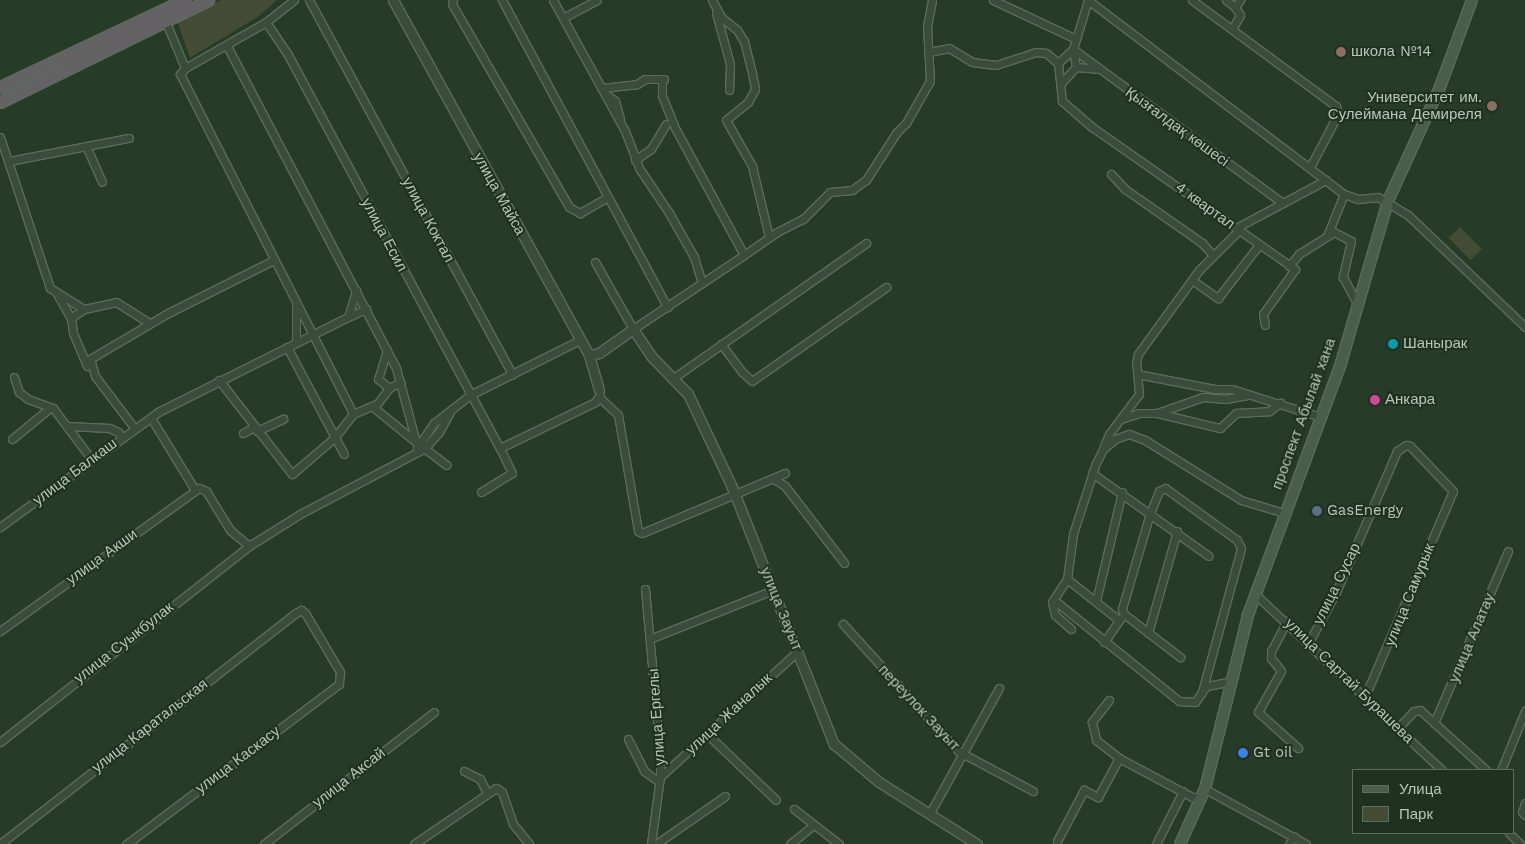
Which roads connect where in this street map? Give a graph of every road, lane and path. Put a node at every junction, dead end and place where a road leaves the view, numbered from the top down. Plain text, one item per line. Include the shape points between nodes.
1 (184, 0) edge
2 (208, 0) edge
3 (294, 0) edge
4 (309, 0) edge
5 (393, 0) edge
6 (453, 0) edge
7 (553, 0) edge
8 (597, 0) edge
9 (712, 0) edge
10 (932, 0) edge
11 (993, 0) edge
12 (1088, 0) edge
13 (1192, 0) edge
14 (1226, 0) edge
15 (1240, 0) edge
16 (1472, 0) edge
17 (505, 1) edge
18 (1235, 7) junction
19 (715, 8) junction
20 (563, 18) junction
21 (166, 20) junction
22 (266, 22) junction
23 (1232, 29) junction
24 (1076, 39) junction
25 (227, 46) junction
26 (1073, 50) junction
27 (929, 52) junction
28 (1058, 63) junction
29 (43, 67) junction
30 (1076, 67) junction
31 (185, 68) junction
32 (1096, 69) junction
33 (47, 80) junction
34 (1062, 82) junction
35 (0, 88) edge
36 (602, 90) junction
37 (729, 90) dead end
38 (0, 102) edge
39 (666, 124) dead end
40 (0, 136) edge
41 (129, 138) dead end
42 (86, 146) junction
43 (635, 160) junction
44 (9, 161) junction
45 (1310, 167) junction
46 (1111, 174) dead end
47 (1326, 180) junction
48 (102, 182) dead end
49 (1344, 194) junction
50 (608, 197) junction
51 (1388, 201) junction
52 (1283, 203) junction
53 (1237, 229) junction
54 (1331, 231) junction
55 (769, 237) junction
56 (866, 243) dead end
57 (1258, 246) junction
58 (1212, 254) junction
59 (744, 255) junction
60 (274, 260) junction
61 (595, 262) dead end
62 (1289, 266) junction
63 (1192, 280) junction
64 (702, 283) junction
65 (886, 288) dead end
66 (356, 290) junction
67 (56, 292) junction
68 (296, 303) junction
69 (1357, 303) junction
70 (666, 307) junction
71 (84, 309) junction
72 (366, 309) junction
73 (348, 317) junction
74 (72, 318) junction
75 (150, 323) junction
76 (1265, 325) dead end
77 (1525, 327) edge
78 (633, 329) junction
79 (312, 334) junction
80 (580, 340) junction
81 (296, 342) junction
82 (722, 344) junction
83 (287, 347) junction
84 (387, 350) junction
85 (588, 355) junction
86 (93, 356) junction
87 (85, 359) junction
88 (91, 370) junction
89 (512, 374) junction
90 (1137, 374) junction
91 (14, 377) dead end
92 (672, 379) junction
93 (219, 380) junction
94 (400, 382) junction
95 (1191, 384) junction
96 (389, 388) junction
97 (599, 394) junction
98 (470, 395) junction
99 (1249, 395) junction
100 (1210, 396) junction
101 (1280, 403) junction
102 (51, 407) junction
103 (372, 407) junction
104 (450, 412) junction
105 (1157, 413) junction
106 (353, 414) junction
107 (1321, 417) junction
108 (151, 418) junction
109 (283, 419) dead end
110 (1120, 419) junction
111 (68, 426) junction
112 (135, 428) junction
113 (256, 429) junction
114 (243, 433) dead end
115 (335, 437) junction
116 (122, 438) junction
117 (12, 439) dead end
118 (417, 443) junction
119 (425, 448) junction
120 (500, 448) junction
121 (1103, 449) junction
122 (344, 454) dead end
123 (415, 455) junction
124 (92, 460) junction
125 (446, 464) dead end
126 (785, 473) dead end
127 (1092, 474) junction
128 (774, 479) junction
129 (195, 490) junction
130 (481, 492) dead end
131 (1122, 492) junction
132 (1452, 493) joint
133 (736, 496) junction
134 (1284, 512) junction
135 (1150, 513) junction
136 (0, 528) edge
137 (1177, 532) junction
138 (249, 546) junction
139 (1508, 551) dead end
140 (1209, 556) dead end
141 (844, 563) dead end
142 (1067, 579) junction
143 (645, 589) dead end
144 (773, 590) junction
145 (1255, 594) junction
146 (1054, 600) junction
147 (1096, 601) junction
148 (1121, 617) junction
149 (1287, 621) junction
150 (843, 624) dead end
151 (1071, 629) dead end
152 (0, 631) edge
153 (1148, 633) junction
154 (652, 638) junction
155 (1104, 642) junction
156 (1309, 642) junction
157 (798, 651) junction
158 (1180, 656) dead end
159 (340, 672) joint
160 (1232, 682) junction
161 (999, 688) dead end
162 (1202, 692) junction
163 (1365, 696) junction
164 (1109, 700) dead end
165 (1525, 711) edge
166 (434, 712) dead end
167 (1434, 723) junction
168 (1398, 728) junction
169 (707, 734) junction
170 (628, 739) dead end
171 (0, 742) edge
172 (1298, 748) dead end
173 (961, 754) junction
174 (1120, 758) junction
175 (1441, 769) edge
176 (1485, 769) edge
177 (1501, 769) edge
178 (464, 771) dead end
179 (659, 779) junction
180 (1183, 790) junction
181 (1033, 792) dead end
182 (487, 793) junction
183 (1203, 793) junction
184 (726, 796) dead end
185 (776, 800) dead end
186 (1525, 803) edge
187 (794, 809) dead end
188 (930, 813) junction
189 (1524, 814) edge
190 (812, 826) junction
191 (1509, 834) edge
192 (1294, 837) junction
193 (1057, 841) dead end
194 (0, 844) edge
195 (127, 844) edge
196 (264, 844) edge
197 (414, 844) edge
198 (529, 844) edge
199 (651, 844) edge
200 (656, 844) edge
201 (790, 844) edge
202 (839, 844) edge
203 (977, 844) edge
204 (1156, 844) edge
205 (1180, 844) edge
206 (1289, 844) edge
207 (1306, 844) edge
208 (1520, 844) edge

1 - 29 highway
2 - 21 highway
3 - 22 street
4 - 89 street, улица Коктал
5 - 80 street, улица Майса
6 - 50 street via 452,4 569,207 580,212
7 - 20 street
8 - 20 street
9 - 19 street
10 - 27 street via 927,26
11 - 24 street
12 - 24 street
12 - 45 street
13 - 23 street
14 - 18 street
15 - 18 street
16 - 51 main road, проспект Абылай хана via 1440,87
17 - 50 street
18 - 23 street via 1240,15
19 - 37 street via 730,64
19 - 55 street via 744,41 752,73 755,89 748,102 726,120 752,166
20 - 36 street
21 - 31 street
21 - 33 highway
22 - 25 street
22 - 98 street, улица Есил via 287,53
23 - 45 street via 1338,110
24 - 26 street
25 - 31 street
25 - 66 street
26 - 28 street
26 - 30 street
26 - 32 street, Қызғалдақ көшесі
27 - 28 street via 949,48 972,62 996,65 1036,52 1046,53
27 - 55 street via 930,82 863,184 852,190 830,192 810,214
28 - 34 street
29 - 33 highway
29 - 35 highway
30 - 32 street
30 - 34 street
31 - 60 street via 180,74 182,79
32 - 52 street, Қызғалдақ көшесі
33 - 38 highway
34 - 53 street, 4 квартал via 1062,101 1092,128
36 - 43 street via 630,141
36 - 59 street via 663,79 662,95 675,128
39 - 43 street via 651,149
40 - 44 street
41 - 42 street
42 - 44 street
42 - 48 street
43 - 64 street via 698,266
44 - 67 street via 46,282
45 - 47 street
46 - 58 street via 1125,189 1202,243
47 - 49 street
47 - 52 street
49 - 51 street
49 - 54 street
50 - 70 street
51 - 69 main road, проспект Абылай хана
51 - 77 street via 1408,215
52 - 53 street
53 - 57 street, 4 квартал
53 - 58 street
54 - 62 street via 1299,254
54 - 69 street via 1351,241 1343,277
55 - 59 street
56 - 82 street
57 - 62 street, 4 квартал
57 - 63 street via 1218,298
58 - 63 street
59 - 64 street
60 - 68 street
60 - 75 street
61 - 78 street
62 - 76 street via 1296,271 1263,314
63 - 90 street via 1138,354
64 - 70 street
65 - 82 street via 752,381
66 - 72 street
66 - 73 street
67 - 71 street
67 - 74 street
68 - 79 street
68 - 81 street
69 - 107 main road, проспект Абылай хана via 1341,363
70 - 78 street
71 - 74 street
71 - 75 street via 116,302
72 - 73 street, улица Балкаш
72 - 84 street
73 - 79 street, улица Балкаш
74 - 87 street via 73,333
75 - 86 street
78 - 85 street via 599,352
78 - 92 street, улица Зауыт
79 - 81 street, улица Балкаш
79 - 106 street
80 - 85 street, улица Майса
80 - 89 street
81 - 83 street, улица Балкаш
82 - 92 street
83 - 93 street, улица Балкаш
83 - 115 street
84 - 94 street
84 - 96 street via 378,379
85 - 97 street, улица Майса
86 - 87 street
86 - 88 street via 89,362
87 - 88 street
88 - 112 street
89 - 98 street
90 - 95 street
90 - 110 street via 1139,394
91 - 102 street via 19,392 28,399
92 - 133 street, улица Зауыт via 688,394 697,410
93 - 108 street, улица Балкаш
93 - 113 street
94 - 96 street
94 - 118 street
95 - 99 street via 1215,390 1232,389
95 - 100 street
96 - 103 street
97 - 120 street
97 - 133 street via 618,415 638,531 647,533
98 - 104 street
98 - 120 street, улица Есил
99 - 100 street via 1225,399
99 - 101 street
100 - 105 street
101 - 105 street via 1269,411 1240,411 1224,426 1212,429
101 - 107 street
102 - 111 street
102 - 117 street
103 - 106 street
103 - 118 street
104 - 118 street via 434,423
104 - 119 street, улица Суыкбулак
105 - 110 street via 1139,413
106 - 115 street
107 - 134 main road, проспект Абылай хана
108 - 112 street, улица Балкаш
108 - 129 street
109 - 113 street
110 - 121 street
111 - 116 street via 109,428
111 - 124 street
112 - 116 street, улица Балкаш
113 - 114 street
113 - 115 street via 292,474
115 - 122 street
116 - 124 street, улица Балкаш
118 - 119 street
118 - 123 street
119 - 123 street, улица Суыкбулак
119 - 125 street
120 - 130 street, улица Есил via 512,473
121 - 127 street
121 - 134 street via 1115,439 1129,434 1145,440 1242,500
123 - 138 street, улица Суыкбулак via 300,514
124 - 136 street, улица Балкаш
126 - 128 street
127 - 131 street
127 - 142 street via 1074,534
128 - 133 street
128 - 141 street via 785,486
129 - 138 street via 206,490 230,530
129 - 152 street, улица Акши
131 - 135 street
131 - 147 street
132 - 156 street, улица Сусар via 1451,486 1410,446 1397,451 1336,592
132 - 163 street, улица Самурык
133 - 144 street, улица Зауыт
134 - 145 main road, проспект Абылай хана
135 - 137 street
135 - 148 street
135 - 162 street via 1159,491 1165,488 1240,545
137 - 140 street
137 - 153 street
138 - 171 street, улица Суыкбулак
139 - 167 street, улица Алатау
142 - 146 street
142 - 147 street
143 - 154 street, улица Ергелы
144 - 154 street
144 - 157 street, улица Зауыт
145 - 149 street, улица Сартай Бурашева
145 - 160 main road, проспект Абылай хана
146 - 151 street via 1051,608 1055,616
146 - 155 street
147 - 148 street
148 - 153 street
148 - 155 street
149 - 156 street, улица Сартай Бурашева
149 - 172 street via 1271,651 1271,658 1281,671 1258,712
150 - 173 street, переулок Зауыт
153 - 158 street
154 - 179 street, улица Ергелы
155 - 162 street via 1180,701 1195,702
156 - 163 street, улица Сартай Бурашева
157 - 169 street, улица Жаналык
157 - 188 street, улица Зауыт via 834,744 879,782
159 - 194 street, улица Каратальская via 301,610
159 - 195 street, улица Каскасу via 339,684
160 - 162 street via 1207,686
160 - 183 main road, проспект Абылай хана
161 - 173 street
163 - 168 street, улица Сартай Бурашева
164 - 174 street via 1097,714 1092,728 1096,740
165 - 177 street
166 - 196 street, улица Аксай
167 - 168 street via 1418,710
167 - 176 street
168 - 175 street, улица Сартай Бурашева
169 - 179 street, улица Жаналык
169 - 185 street
170 - 179 street via 644,771
173 - 181 street, переулок Зауыт
173 - 188 street
174 - 180 street
174 - 193 street via 1098,797 1084,790
178 - 182 street via 480,779
179 - 199 street, улица Ергелы
180 - 183 street via 1192,797
180 - 204 street
182 - 197 street
182 - 198 street via 496,788 502,792 513,824
183 - 192 street
183 - 205 main road, проспект Абылай хана
184 - 200 street
186 - 189 street
187 - 190 street
188 - 203 street, улица Зауыт
190 - 201 street
190 - 202 street
191 - 208 street
192 - 206 street
192 - 207 street

